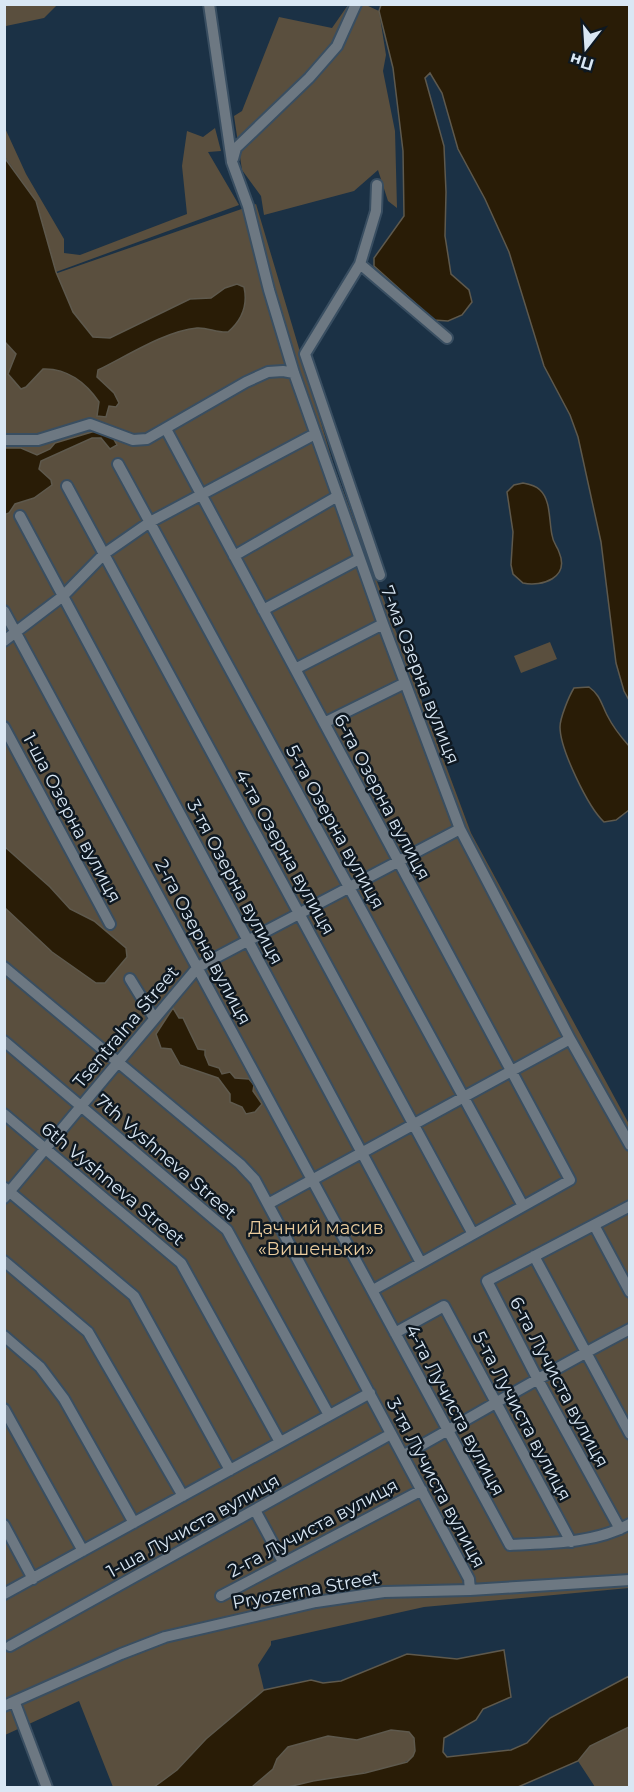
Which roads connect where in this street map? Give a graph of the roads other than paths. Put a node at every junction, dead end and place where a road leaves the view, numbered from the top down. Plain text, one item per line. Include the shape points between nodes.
1 (209, 4) edge
2 (356, 4) edge
3 (232, 162) junction
4 (377, 185) dead end
5 (360, 264) junction
6 (447, 338) dead end
7 (294, 373) junction
8 (165, 429) junction
9 (315, 434) junction
10 (4, 440) edge
11 (118, 464) dead end
12 (67, 486) dead end
13 (201, 495) junction
14 (336, 497) junction
15 (20, 516) dead end
16 (150, 522) junction
17 (104, 554) junction
18 (234, 556) junction
19 (359, 559) junction
20 (381, 575) dead end
21 (63, 596) junction
22 (263, 610) junction
23 (4, 611) edge
24 (382, 624) junction
25 (16, 632) junction
26 (4, 641) edge
27 (295, 669) junction
28 (405, 683) junction
29 (324, 723) junction
30 (4, 727) edge
31 (460, 829) junction
32 (399, 861) junction
33 (349, 887) junction
34 (299, 914) junction
35 (110, 924) dead end
36 (248, 940) junction
37 (198, 967) junction
38 (4, 968) edge
39 (130, 979) dead end
40 (154, 1018) junction
41 (570, 1039) junction
42 (4, 1041) edge
43 (117, 1062) junction
44 (511, 1071) junction
45 (463, 1097) junction
46 (81, 1105) junction
47 (4, 1114) edge
48 (414, 1124) junction
49 (630, 1145) edge
50 (46, 1148) junction
51 (362, 1152) junction
52 (313, 1179) junction
53 (6, 1192) edge
54 (268, 1204) junction
55 (523, 1206) junction
56 (630, 1206) edge
57 (594, 1225) junction
58 (473, 1234) junction
59 (534, 1256) junction
60 (4, 1261) edge
61 (421, 1263) junction
62 (373, 1290) junction
63 (630, 1292) edge
64 (630, 1329) edge
65 (395, 1333) junction
66 (4, 1336) edge
67 (586, 1352) junction
68 (537, 1378) junction
69 (370, 1393) junction
70 (498, 1403) junction
71 (4, 1409) edge
72 (329, 1415) junction
73 (447, 1431) junction
74 (391, 1434) junction
75 (630, 1434) edge
76 (280, 1442) junction
77 (404, 1455) junction
78 (230, 1470) junction
79 (422, 1490) junction
80 (183, 1496) junction
81 (255, 1510) junction
82 (134, 1523) junction
83 (4, 1525) edge
84 (625, 1527) edge
85 (571, 1542) junction
86 (83, 1551) junction
87 (283, 1562) junction
88 (33, 1579) junction
89 (630, 1580) edge
90 (470, 1590) junction
91 (4, 1594) edge
92 (221, 1596) dead end
93 (10, 1646) dead end
94 (10, 1704) edge
95 (47, 1788) edge

1 - 3 street, 7-ма Озерна вулиця
2 - 3 street via 336,46 309,78 236,148
3 - 7 street, 7-ма Озерна вулиця
4 - 5 street via 376,211
5 - 6 street
5 - 20 street via 305,354
7 - 8 street via 268,372
7 - 9 street, 7-ма Озерна вулиця
8 - 10 street via 147,439 133,440 90,424 38,440
8 - 13 street, 6-та Озерна вулиця
9 - 13 street
9 - 14 street, 7-ма Озерна вулиця
11 - 16 street, 5-та Озерна вулиця
12 - 17 street, 4-та Озерна вулиця
13 - 16 street
13 - 18 street, 6-та Озерна вулиця
14 - 18 street
14 - 19 street, 7-ма Озерна вулиця
15 - 21 street, 3-тя Озерна вулиця
16 - 17 street
16 - 33 street, 5-та Озерна вулиця
17 - 21 street
17 - 34 street, 4-та Озерна вулиця
18 - 22 street, 6-та Озерна вулиця
19 - 22 street
19 - 24 street, 7-ма Озерна вулиця
21 - 25 street
21 - 36 street, 3-тя Озерна вулиця
22 - 27 street, 6-та Озерна вулиця
23 - 25 street, 2-га Озерна вулиця
24 - 27 street
24 - 28 street, 7-ма Озерна вулиця
25 - 26 street
25 - 37 street, 2-га Озерна вулиця
27 - 29 street, 6-та Озерна вулиця
28 - 29 street
28 - 31 street, 7-ма Озерна вулиця
29 - 32 street, 6-та Озерна вулиця
30 - 35 street, 1-ша Озерна вулиця
31 - 32 street, Tsentralna Street
31 - 41 street, 7-ма Озерна вулиця
32 - 33 street, Tsentralna Street
32 - 44 street, 6-та Озерна вулиця
33 - 34 street, Tsentralna Street
33 - 45 street, 5-та Озерна вулиця
34 - 36 street, Tsentralna Street
34 - 48 street, 4-та Озерна вулиця
36 - 37 street, Tsentralna Street
36 - 51 street, 3-тя Озерна вулиця
37 - 40 street, Tsentralna Street
37 - 52 street, 2-га Озерна вулиця
38 - 43 street, 3-тя Лучиста вулиця
39 - 40 street
40 - 43 street, Tsentralna Street
41 - 44 street
41 - 49 street, 7-ма Озерна вулиця
42 - 46 street, 7th Vyshneva Street
43 - 46 street, Tsentralna Street
43 - 54 street, 3-тя Лучиста вулиця via 240,1164 255,1180
44 - 45 street
44 - 55 street, 6-та Озерна вулиця via 570,1180
45 - 48 street
45 - 55 street, 5-та Озерна вулиця
46 - 50 street, Tsentralna Street
46 - 72 street, 7th Vyshneva Street via 227,1230
47 - 50 street, 6th Vyshneva Street
48 - 51 street
48 - 58 street, 4-та Озерна вулиця
50 - 53 street, Tsentralna Street
50 - 76 street, 6th Vyshneva Street via 181,1263
51 - 52 street
51 - 61 street, 3-тя Озерна вулиця
52 - 54 street
52 - 62 street, 2-га Озерна вулиця
53 - 78 street via 134,1296
54 - 69 street, 3-тя Лучиста вулиця
55 - 58 street
56 - 57 street
57 - 59 street
57 - 63 street
58 - 61 street
59 - 67 street
59 - 68 street, 6-та Лучиста вулиця via 487,1281
60 - 80 street via 88,1332
61 - 62 street
62 - 65 street, 4-та Лучиста вулиця
64 - 67 street
65 - 70 street, 5-та Лучиста вулиця via 444,1306
65 - 73 street, 4-та Лучиста вулиця
66 - 82 street via 40,1367 64,1399
67 - 68 street
67 - 75 street
68 - 70 street
68 - 84 street, 6-та Лучиста вулиця
69 - 72 street
69 - 74 street, 3-тя Лучиста вулиця
70 - 73 street
70 - 85 street, 5-та Лучиста вулиця
71 - 86 street
72 - 76 street
73 - 77 street
73 - 85 street, 4-та Лучиста вулиця via 510,1545
74 - 77 street, 3-тя Лучиста вулиця
74 - 81 street, 1-ша Лучиста вулиця
76 - 78 street
77 - 79 street, 3-тя Лучиста вулиця
78 - 80 street
79 - 87 street, 2-га Лучиста вулиця
79 - 90 street, 3-тя Лучиста вулиця via 469,1579
80 - 82 street
81 - 87 street
81 - 93 street, 1-ша Лучиста вулиця
82 - 86 street
83 - 88 street
84 - 85 street
86 - 88 street
87 - 92 street, 2-га Лучиста вулиця
88 - 91 street
89 - 90 street, Pryozerna Street
90 - 94 street, Pryozerna Street via 384,1592 316,1602 165,1637
94 - 95 street

